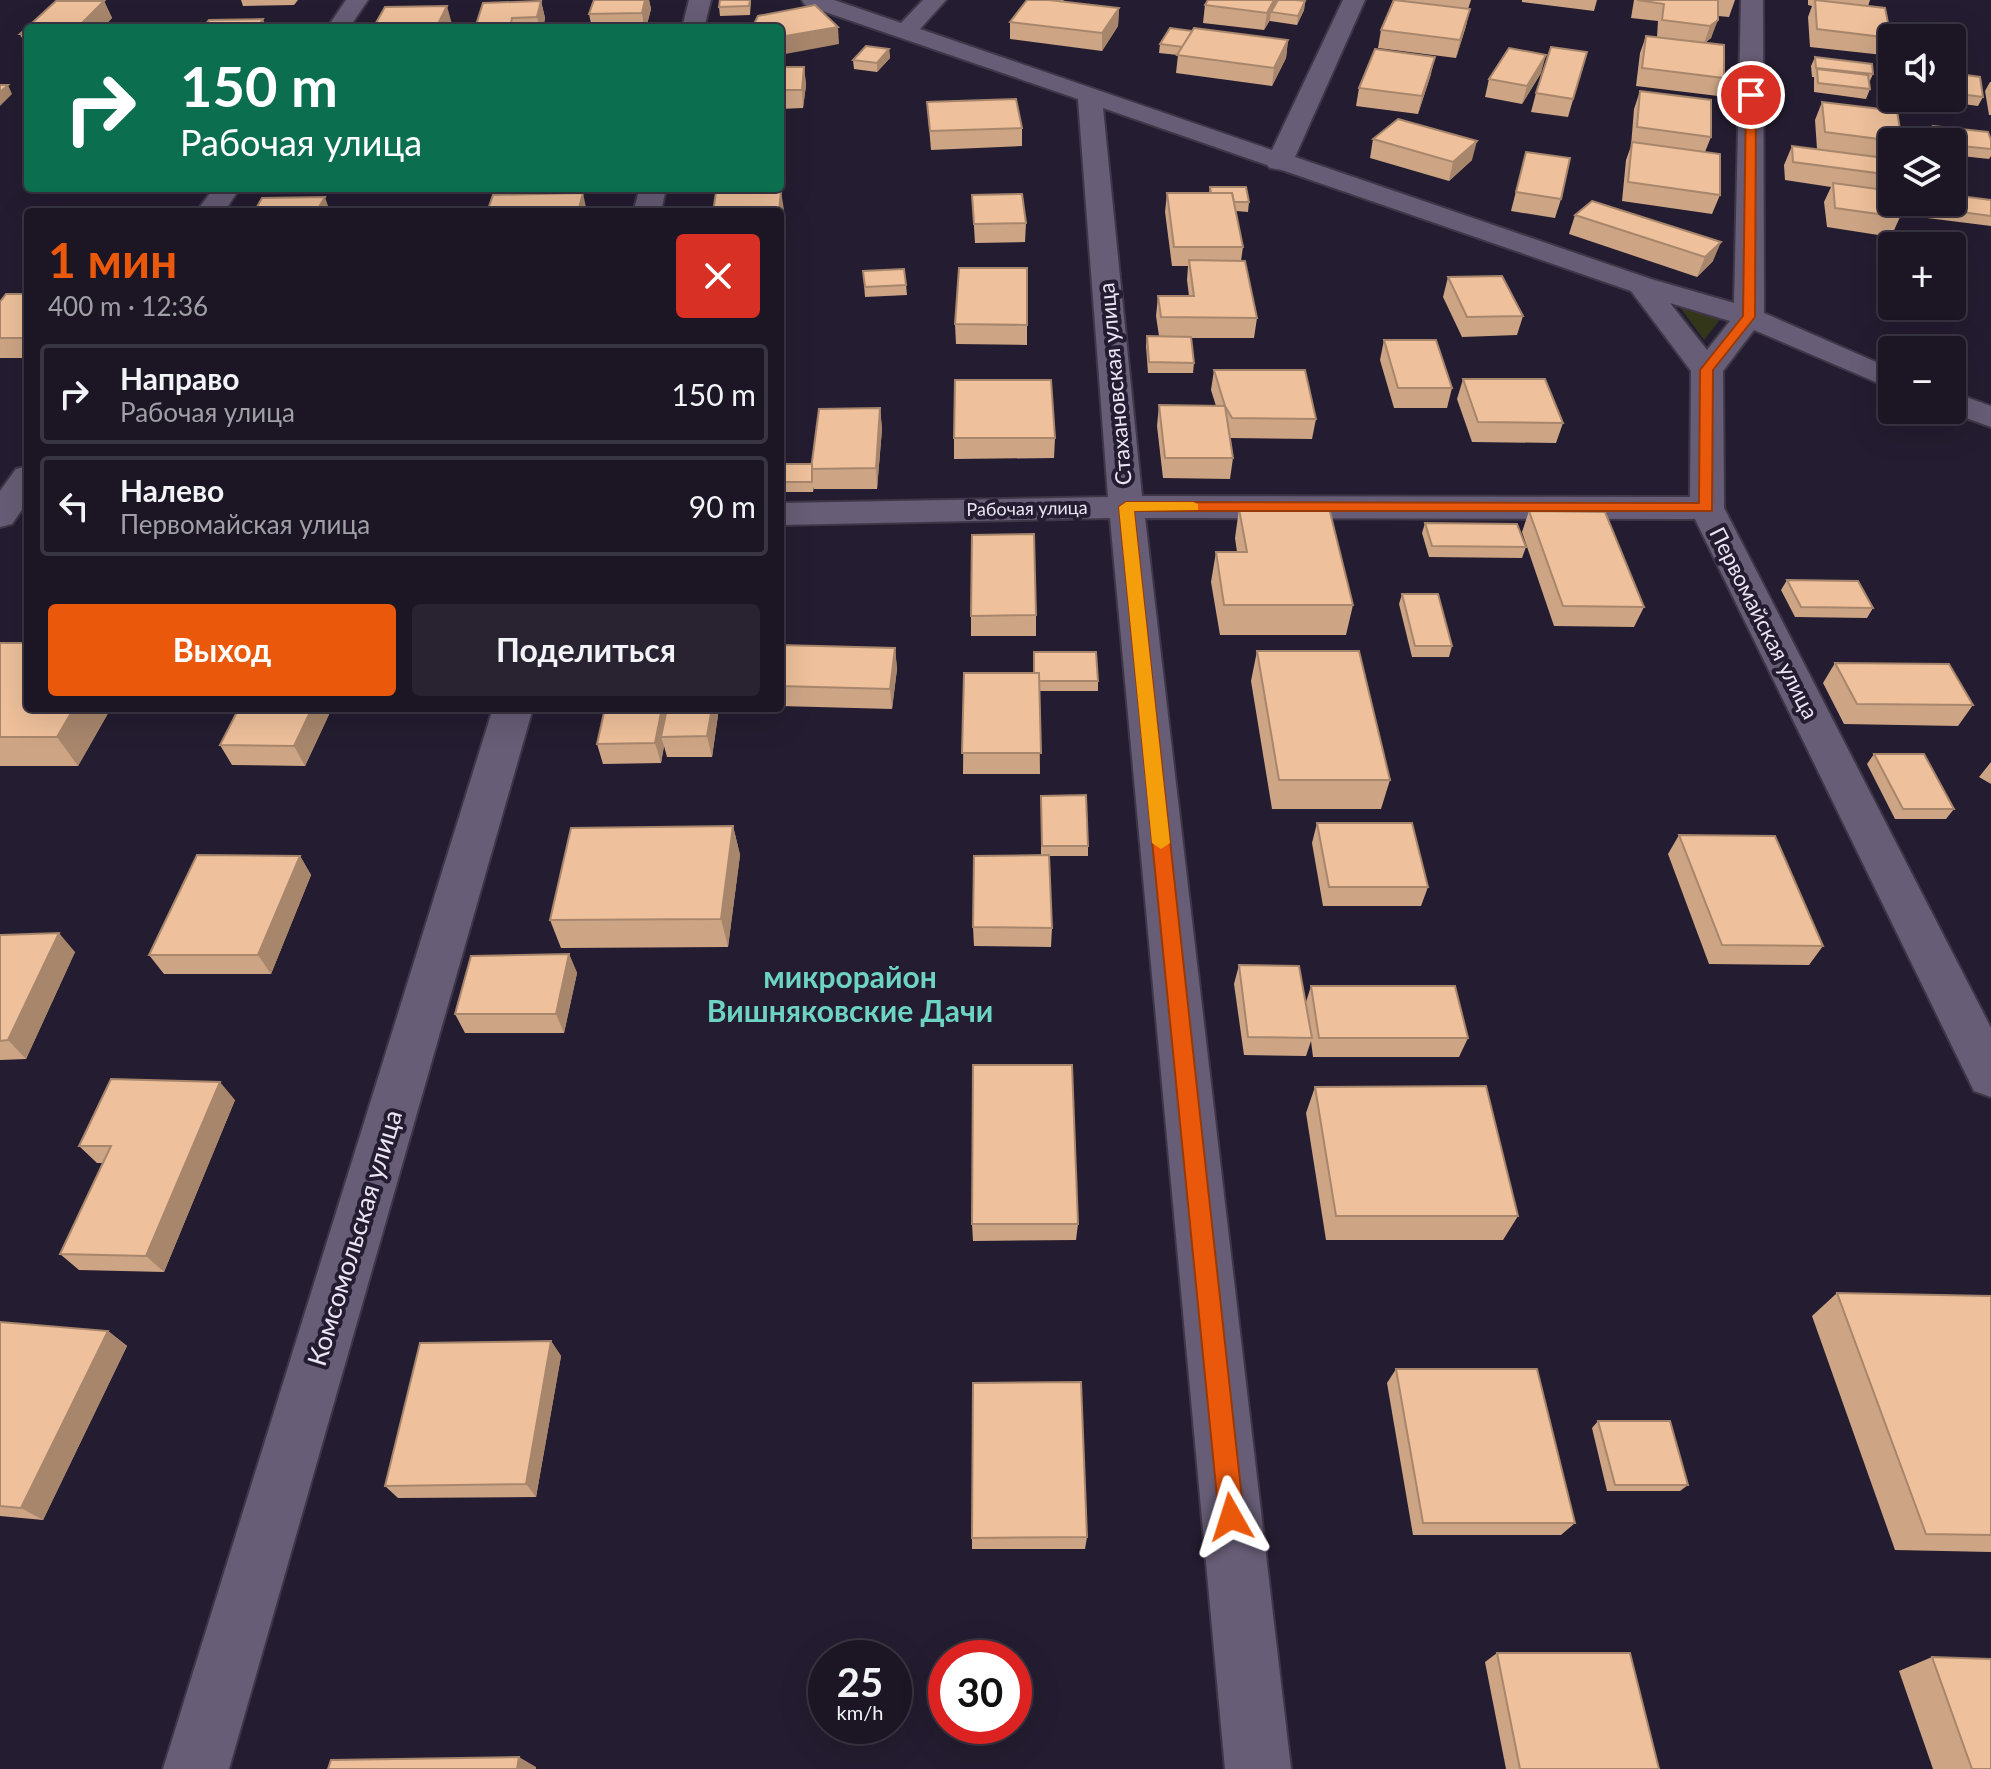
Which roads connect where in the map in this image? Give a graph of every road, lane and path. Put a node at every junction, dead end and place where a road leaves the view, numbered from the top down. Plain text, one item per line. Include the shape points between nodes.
1 (357, 0) edge
2 (700, 0) edge
3 (813, 0) edge
4 (935, 0) edge
5 (1354, 0) edge
6 (1752, 0) edge
7 (341, 24) edge
8 (694, 24) edge
9 (906, 31) junction
10 (1090, 98) junction
11 (1279, 163) junction
12 (1641, 285) junction
13 (1749, 317) junction
14 (1707, 370) junction
15 (1878, 374) edge
16 (1966, 407) edge
17 (1991, 417) edge
18 (24, 483) edge
19 (1126, 507) junction
20 (1707, 508) junction
21 (8, 512) edge
22 (784, 514) edge
23 (512, 712) edge
24 (1991, 1076) edge
25 (196, 1769) edge
26 (1258, 1769) edge

1 - 7 street
2 - 8 street
3 - 9 street
4 - 9 street
5 - 11 street
6 - 13 street
9 - 10 street
10 - 11 street
10 - 19 street, Стахановская улица
11 - 12 street
12 - 13 street
12 - 14 street
13 - 14 street
13 - 15 street
14 - 20 street, Первомайская улица
16 - 17 street
18 - 21 street
19 - 20 street, Рабочая улица
19 - 22 street, Рабочая улица
19 - 26 street, Стахановская улица
20 - 24 street, Первомайская улица
23 - 25 street, Комсомольская улица

